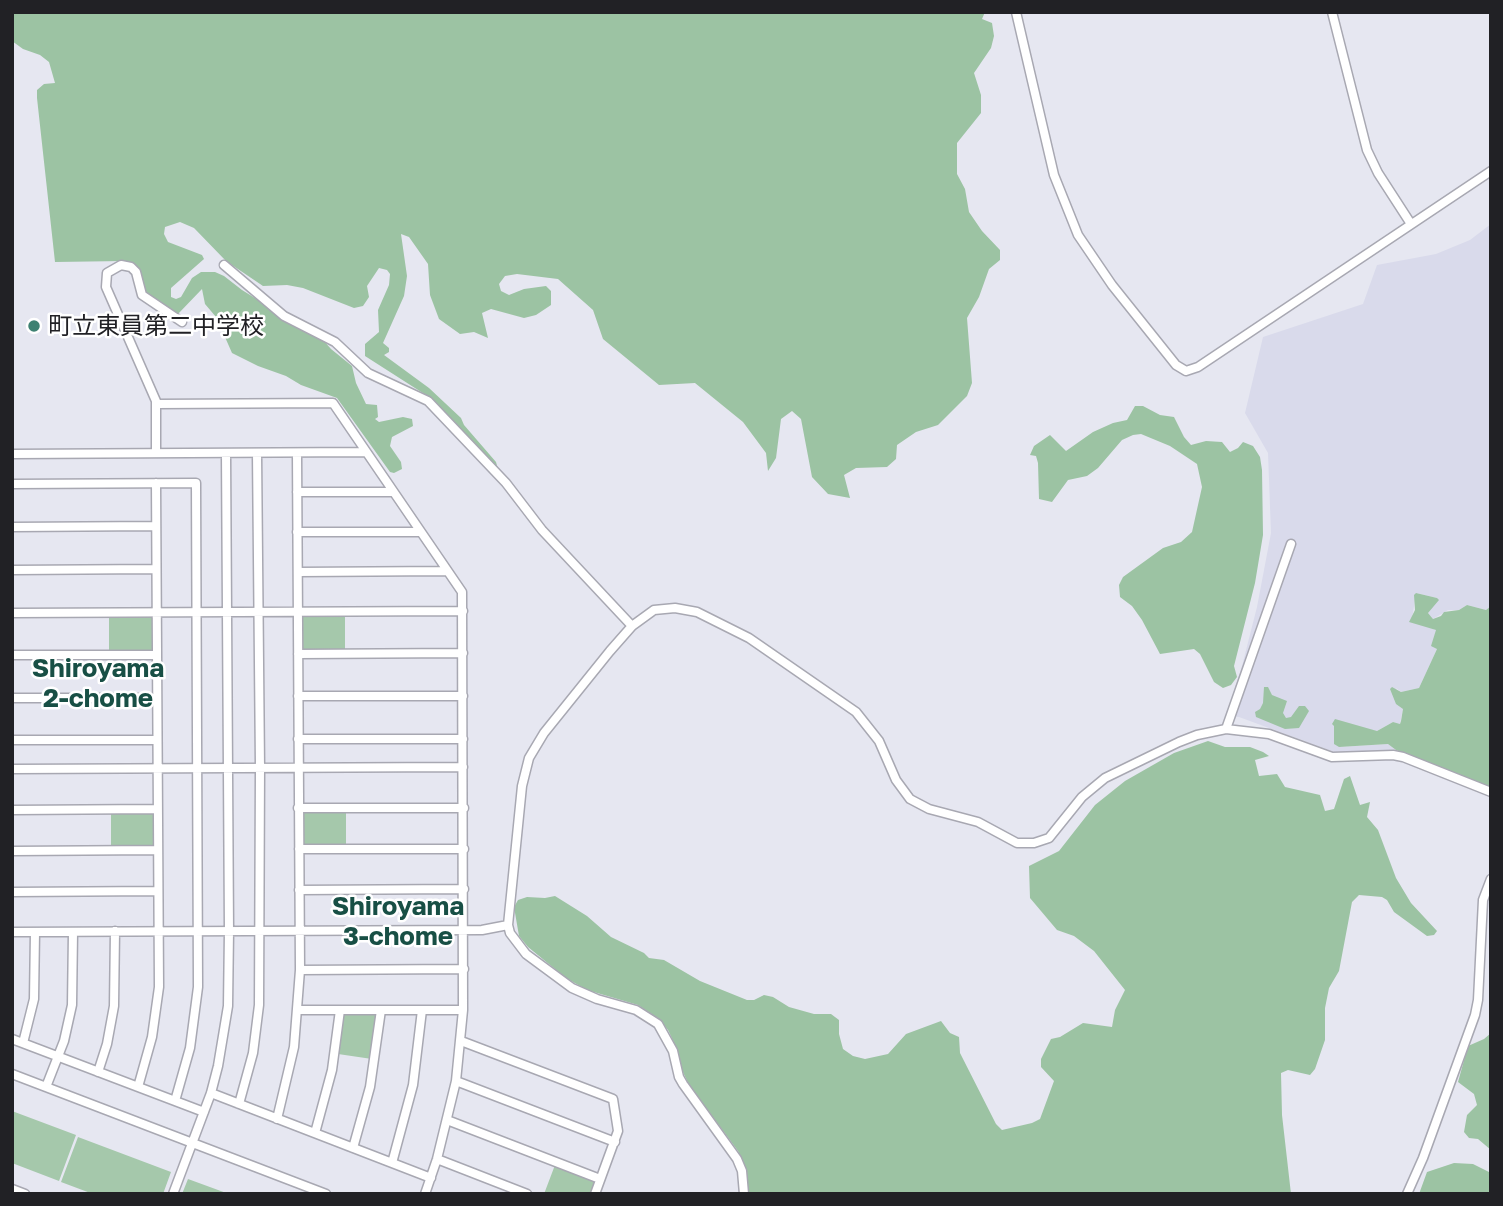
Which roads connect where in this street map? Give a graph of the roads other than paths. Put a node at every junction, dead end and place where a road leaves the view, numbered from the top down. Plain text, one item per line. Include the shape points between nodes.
1 (1016, 12) edge
2 (1332, 12) edge
3 (1491, 171) edge
4 (1411, 224) junction
5 (224, 265) dead end
6 (182, 322) dead end
7 (156, 404) junction
8 (365, 452) junction
9 (156, 453) junction
10 (226, 453) junction
11 (257, 453) junction
12 (297, 453) junction
13 (12, 454) edge
14 (156, 483) junction
15 (12, 484) edge
16 (297, 492) junction
17 (393, 492) junction
18 (156, 526) junction
19 (12, 527) edge
20 (297, 532) junction
21 (420, 532) junction
22 (1291, 544) dead end
23 (156, 569) junction
24 (12, 570) edge
25 (447, 571) junction
26 (298, 572) junction
27 (463, 611) junction
28 (157, 612) junction
29 (196, 612) junction
30 (227, 612) junction
31 (258, 612) junction
32 (298, 612) junction
33 (12, 613) edge
34 (632, 625) junction
35 (463, 653) junction
36 (298, 654) junction
37 (12, 655) edge
38 (157, 655) junction
39 (298, 696) junction
40 (463, 696) junction
41 (12, 698) edge
42 (157, 698) junction
43 (1226, 729) junction
44 (463, 738) junction
45 (298, 739) junction
46 (12, 740) edge
47 (157, 740) junction
48 (157, 768) junction
49 (197, 768) junction
50 (228, 768) junction
51 (260, 768) junction
52 (298, 768) junction
53 (463, 768) junction
54 (12, 769) edge
55 (1491, 792) edge
56 (299, 808) junction
57 (464, 808) junction
58 (158, 809) junction
59 (12, 810) edge
60 (299, 849) junction
61 (464, 849) junction
62 (158, 850) junction
63 (12, 851) edge
64 (1491, 878) edge
65 (464, 889) junction
66 (299, 890) junction
67 (158, 891) junction
68 (12, 892) edge
69 (508, 925) junction
70 (464, 930) junction
71 (158, 931) junction
72 (229, 931) junction
73 (259, 931) junction
74 (299, 931) junction
75 (12, 932) edge
76 (36, 932) junction
77 (73, 932) junction
78 (116, 932) junction
79 (198, 932) junction
80 (464, 969) junction
81 (300, 970) junction
82 (298, 1010) junction
83 (340, 1010) junction
84 (381, 1010) junction
85 (422, 1010) junction
86 (463, 1010) junction
87 (12, 1039) edge
88 (461, 1041) junction
89 (23, 1043) junction
90 (58, 1057) junction
91 (98, 1072) junction
92 (12, 1074) edge
93 (456, 1081) junction
94 (46, 1087) junction
95 (138, 1087) junction
96 (211, 1093) junction
97 (175, 1101) junction
98 (239, 1104) junction
99 (204, 1112) junction
100 (276, 1119) junction
101 (447, 1120) junction
102 (315, 1133) junction
103 (192, 1142) junction
104 (615, 1142) junction
105 (354, 1148) junction
106 (437, 1159) junction
107 (392, 1163) junction
108 (430, 1178) junction
109 (600, 1179) junction
110 (12, 1189) edge
111 (25, 1194) edge
112 (173, 1194) edge
113 (326, 1194) edge
114 (425, 1194) edge
115 (527, 1194) edge
116 (595, 1194) edge
117 (744, 1194) edge
118 (1407, 1194) edge

1 - 4 street via 1054,174 1078,235 1112,285 1176,365 1186,371
2 - 4 street via 1367,150
3 - 4 street
5 - 34 street via 284,316 335,342 368,373 428,401
6 - 7 street via 142,295 131,267 121,264 107,273 106,287
7 - 8 street via 333,403
7 - 9 street
8 - 12 street
8 - 17 street
9 - 10 street
9 - 13 street
10 - 11 street
10 - 30 street
11 - 12 street
11 - 31 street
12 - 16 street
14 - 15 street
14 - 18 street
14 - 29 street via 196,483
16 - 17 street
16 - 20 street
17 - 21 street
18 - 19 street
18 - 23 street
20 - 21 street
20 - 26 street
21 - 25 street
22 - 43 street
23 - 24 street
23 - 28 street
25 - 26 street
25 - 27 street via 462,592
26 - 32 street
27 - 32 street
27 - 35 street
28 - 29 street
28 - 33 street
28 - 38 street
29 - 30 street
29 - 49 street
30 - 31 street
30 - 50 street
31 - 32 street
31 - 51 street
32 - 36 street
34 - 43 street via 654,610 675,608 697,612 750,638 856,712 879,741 910,799 978,822 1017,843 1049,838 1082,797 1105,778 1179,742
34 - 69 street via 529,758
35 - 36 street
35 - 40 street
36 - 39 street
37 - 38 street
38 - 42 street
39 - 40 street
39 - 45 street
40 - 44 street
41 - 42 street
42 - 47 street
43 - 55 street via 1269,734 1332,757 1403,757
44 - 45 street
44 - 53 street
45 - 52 street
46 - 47 street
47 - 48 street
48 - 49 street
48 - 54 street
48 - 58 street
49 - 50 street
49 - 79 street
50 - 51 street
50 - 72 street
51 - 52 street
51 - 73 street
52 - 53 street
52 - 56 street
53 - 57 street
56 - 57 street
56 - 60 street
57 - 61 street
58 - 59 street
58 - 62 street
60 - 61 street
60 - 66 street
61 - 65 street
62 - 63 street
62 - 67 street
64 - 118 street via 1483,900 1475,1014
65 - 66 street
65 - 70 street
66 - 74 street
67 - 68 street
67 - 71 street
69 - 70 street
69 - 117 street via 526,954 572,988 636,1010 658,1024 683,1084 734,1152
70 - 74 street
70 - 80 street
71 - 78 street
71 - 79 street
71 - 95 street via 156,1017
72 - 73 street
72 - 79 street
72 - 96 street via 228,1006
73 - 74 street
73 - 98 street via 258,1014
74 - 81 street
75 - 76 street
76 - 77 street
76 - 89 street via 34,999
77 - 78 street
77 - 90 street via 72,1005
78 - 91 street via 114,1006
79 - 97 street via 195,1021
80 - 81 street
80 - 86 street
81 - 82 street
82 - 83 street
82 - 100 street
83 - 84 street
83 - 102 street via 332,1070
84 - 85 street
84 - 105 street via 370,1087
85 - 86 street
85 - 107 street via 413,1085
86 - 88 street
87 - 89 street
88 - 93 street
88 - 104 street via 613,1099 618,1131
89 - 90 street
90 - 91 street
90 - 94 street
91 - 95 street
92 - 94 street
93 - 101 street
93 - 104 street
94 - 103 street
95 - 97 street
96 - 98 street
96 - 99 street
97 - 99 street
98 - 100 street
99 - 103 street
100 - 102 street
101 - 106 street
101 - 109 street
102 - 105 street
103 - 112 street
103 - 113 street
104 - 109 street
105 - 107 street
106 - 108 street
106 - 115 street
107 - 108 street
108 - 114 street
109 - 116 street
110 - 111 street

